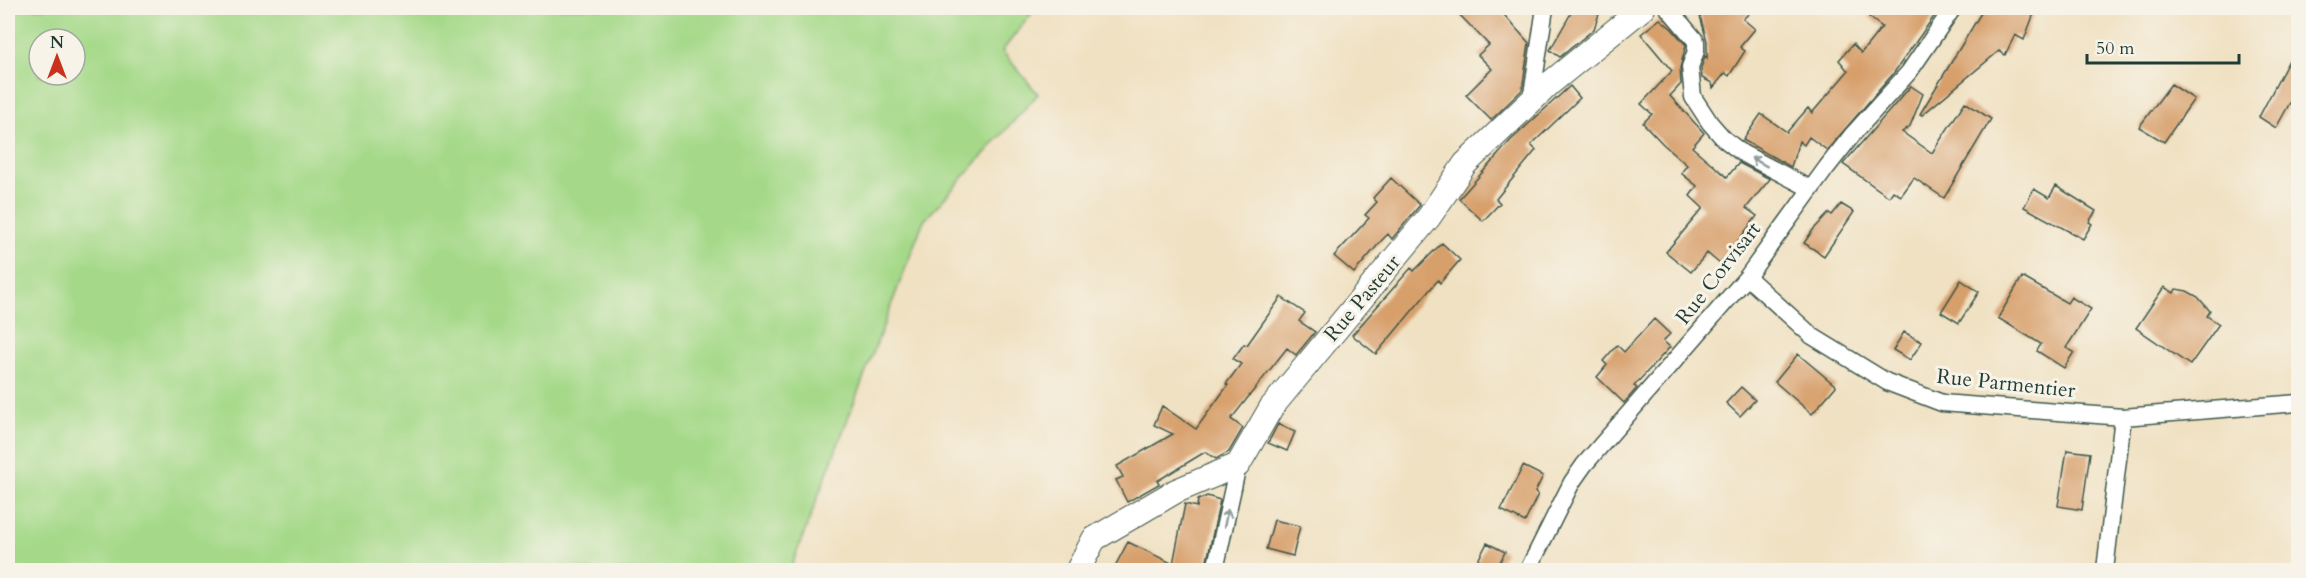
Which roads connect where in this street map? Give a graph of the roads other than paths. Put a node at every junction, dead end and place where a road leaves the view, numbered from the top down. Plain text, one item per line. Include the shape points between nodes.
1 (1643, 8) edge
2 (1668, 8) edge
3 (1953, 8) edge
4 (1543, 13) edge
5 (1531, 101) junction
6 (1811, 189) junction
7 (1747, 277) junction
8 (2298, 403) edge
9 (2123, 417) junction
10 (1238, 465) junction
11 (1078, 570) edge
12 (1215, 570) edge
13 (1528, 570) edge
14 (2105, 570) edge

1 - 5 street, Rue Pasteur
6 -> 2 street via 1742,153 1710,123 1693,97 1690,67 1696,41
3 - 6 street, Rue Corvisart via 1909,72 1853,134
4 - 5 street
5 - 10 street, Rue Pasteur via 1465,164 1429,217 1271,408
6 - 7 street, Rue Corvisart
7 - 9 street, Rue Parmentier via 1812,336 1887,382 1942,403
7 - 13 street, Rue Corvisart via 1584,465
8 - 9 street, Rue Parmentier
9 - 14 street
10 - 11 street via 1176,491 1094,539
12 -> 10 street

